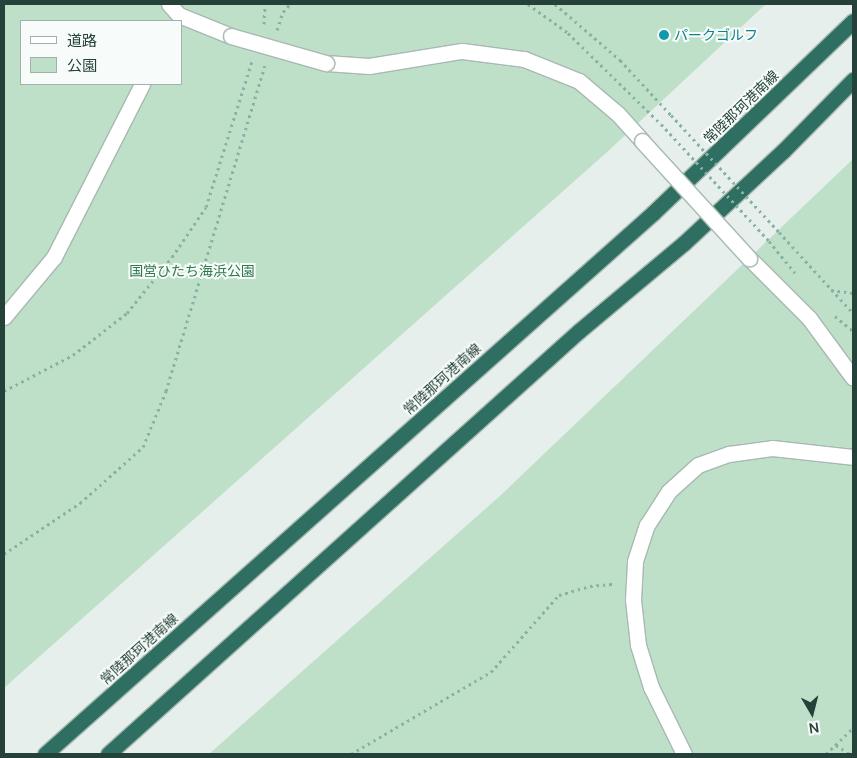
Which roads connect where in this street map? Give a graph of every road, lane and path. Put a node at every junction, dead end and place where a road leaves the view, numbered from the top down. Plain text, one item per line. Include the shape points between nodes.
1 (265, 4) edge
2 (290, 4) edge
3 (528, 4) edge
4 (554, 4) edge
5 (174, 13) edge
6 (853, 21) edge
7 (261, 32) dead end
8 (274, 38) dead end
9 (255, 51) dead end
10 (268, 56) dead end
11 (853, 80) edge
12 (141, 85) edge
13 (769, 241) dead end
14 (830, 290) junction
15 (853, 293) edge
16 (853, 313) edge
17 (4, 317) edge
18 (853, 378) edge
19 (4, 391) edge
20 (853, 457) edge
21 (4, 554) edge
22 (633, 583) junction
23 (853, 728) edge
24 (836, 744) junction
25 (45, 754) edge
26 (108, 754) edge
27 (351, 754) edge
28 (684, 754) edge
29 (826, 754) edge
30 (850, 754) edge

1 - 7 path
2 - 8 path via 283,12
3 - 13 path, bridge via 568,33 661,124
4 - 14 path, bridge via 620,60
5 - 18 street, bridge via 231,36 326,63 369,66 462,51 524,58 579,81 618,114 808,318
6 - 25 highway, 常陸那珂港南線 via 653,213
9 - 19 path via 206,206 172,257 127,313 73,355
10 - 21 path via 166,391 143,447 80,503
11 - 26 highway via 783,151 684,243 572,338
12 - 17 street via 54,256
14 - 15 path
14 - 16 path
20 - 22 street via 772,448 729,454 698,465 669,491 647,525 635,561
22 - 27 path via 590,586 559,595 491,672
22 - 28 street via 638,645 651,687
23 - 24 path
24 - 29 path
24 - 30 path

